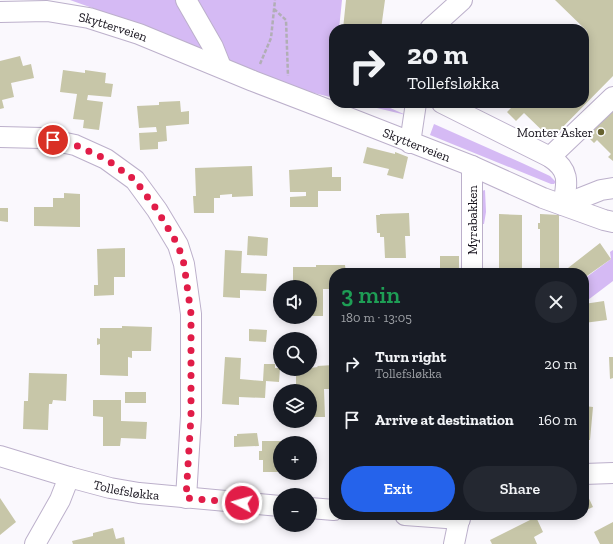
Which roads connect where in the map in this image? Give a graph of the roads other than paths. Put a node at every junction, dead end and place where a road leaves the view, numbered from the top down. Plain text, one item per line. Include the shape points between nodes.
1 (186, 0) edge
2 (462, 0) edge
3 (0, 12) edge
4 (436, 24) edge
5 (221, 68) junction
6 (613, 97) edge
7 (415, 108) edge
8 (452, 108) edge
9 (0, 138) edge
10 (410, 142) junction
11 (550, 156) junction
12 (472, 166) junction
13 (613, 188) edge
14 (563, 206) junction
15 (613, 222) edge
16 (472, 268) edge
17 (0, 456) edge
18 (613, 473) edge
19 (589, 474) edge
20 (69, 477) junction
21 (186, 498) junction
22 (273, 505) edge
23 (317, 509) edge
24 (329, 510) edge
25 (459, 520) edge
26 (36, 544) edge
27 (454, 544) edge

1 - 5 street via 213,47
2 - 4 street
3 - 5 street, Skytterveien via 47,11 89,18 139,34
5 - 10 street, Skytterveien
6 - 11 street
7 - 10 street
8 - 11 street
9 - 21 street via 42,138 75,145 106,159 135,180 178,245 184,264 191,314 191,416
10 - 12 street, Skytterveien
11 - 14 street via 560,163 566,175
12 - 14 street, Skytterveien
12 - 16 street, Myrabakken
13 - 14 street via 601,190
14 - 15 street, Skytterveien
17 - 20 street, Tollefsløkka
18 - 19 street
20 - 21 street, Tollefsløkka via 110,488
20 - 26 street via 60,500
21 - 22 street, Tollefsløkka
23 - 24 street
25 - 27 street

